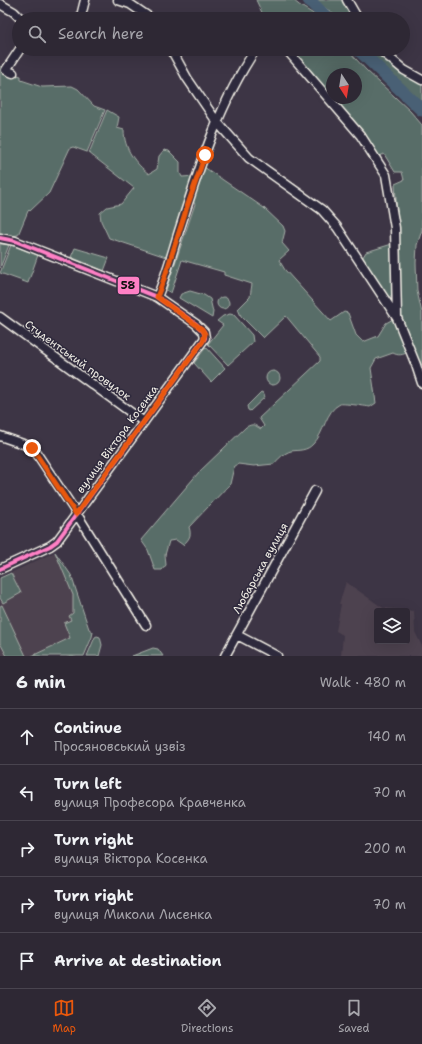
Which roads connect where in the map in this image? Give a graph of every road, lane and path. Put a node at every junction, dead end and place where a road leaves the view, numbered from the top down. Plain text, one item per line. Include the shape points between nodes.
1 (85, 0) edge
2 (118, 0) edge
3 (347, 0) edge
4 (0, 4) edge
5 (14, 12) edge
6 (82, 12) edge
7 (142, 12) edge
8 (354, 12) edge
9 (15, 56) edge
10 (175, 56) edge
11 (251, 56) edge
12 (292, 56) edge
13 (388, 56) edge
14 (13, 73) dead end
15 (422, 80) edge
16 (217, 122) junction
17 (0, 238) edge
18 (157, 297) junction
19 (0, 316) edge
20 (397, 318) junction
21 (422, 383) edge
22 (144, 422) junction
23 (0, 436) edge
24 (315, 491) dead end
25 (76, 514) junction
26 (0, 569) edge
27 (146, 626) dead end
28 (237, 635) junction
29 (225, 656) edge
30 (277, 656) edge

1 - 6 street
2 - 7 street
3 - 8 street
4 - 5 street
9 - 14 street via 6,70
10 - 16 street
11 - 16 street
12 - 20 street via 361,136 386,175 395,228
13 - 15 street via 404,70
16 - 18 street
16 - 20 street via 249,158 322,210 337,227
17 - 18 street via 10,239
18 - 22 street, вулиця Віктора Косенка via 196,324 204,332 205,338
19 - 22 street, Студентський провулок
20 - 21 street
22 - 25 street, вулиця Віктора Косенка
23 - 25 street via 32,448
24 - 28 street, Любарська вулиця
25 - 26 street, вулиця Віктора Косенка via 52,546
25 - 27 street
28 - 29 street, Любарська вулиця
28 - 30 street

